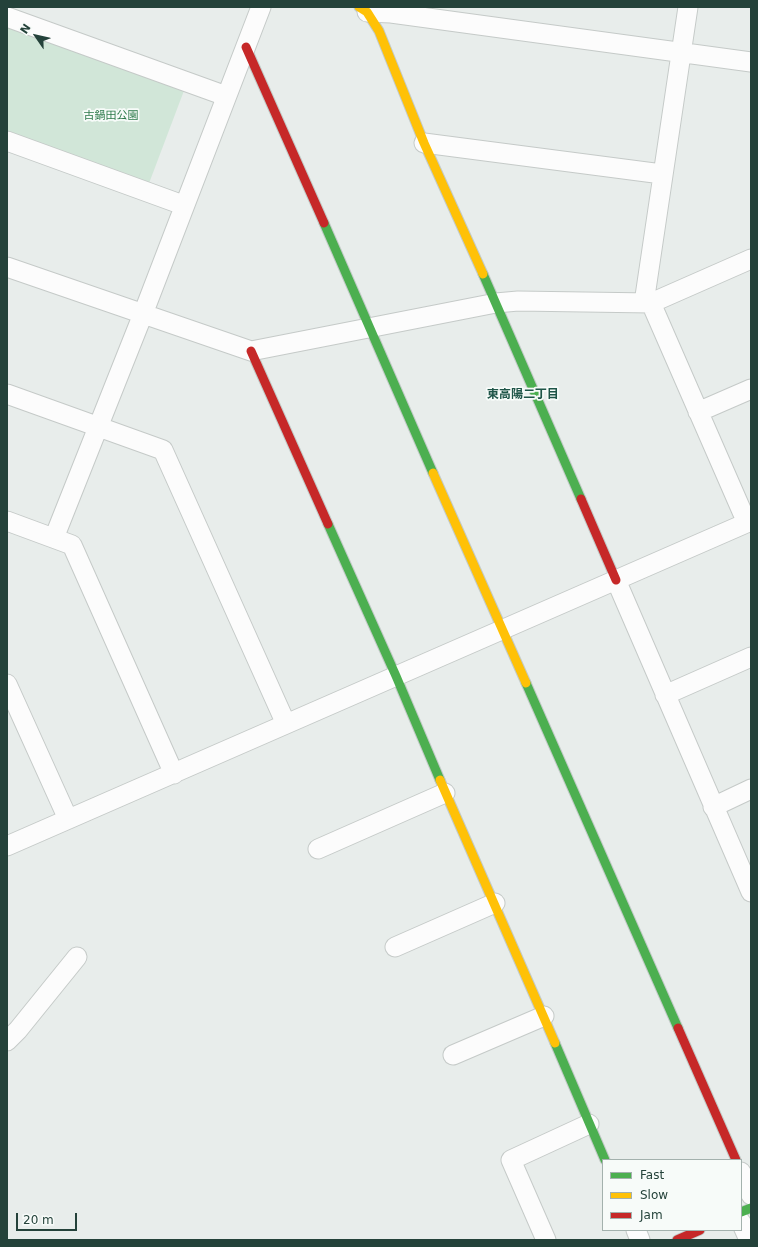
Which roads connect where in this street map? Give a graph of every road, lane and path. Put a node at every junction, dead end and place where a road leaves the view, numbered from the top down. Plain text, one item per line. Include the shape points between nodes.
1 (260, 7) edge
2 (688, 7) edge
3 (363, 9) edge
4 (391, 10) edge
5 (7, 17) edge
6 (246, 47) junction
7 (681, 53) junction
8 (751, 62) edge
9 (226, 96) junction
10 (7, 141) edge
11 (424, 143) junction
12 (662, 174) junction
13 (183, 205) junction
14 (751, 259) edge
15 (7, 267) edge
16 (496, 303) junction
17 (647, 303) junction
18 (143, 314) junction
19 (369, 327) junction
20 (251, 351) junction
21 (751, 389) edge
22 (7, 394) edge
23 (698, 412) junction
24 (98, 426) junction
25 (7, 521) edge
26 (749, 522) edge
27 (54, 538) junction
28 (616, 580) junction
29 (501, 630) junction
30 (751, 657) edge
31 (396, 676) junction
32 (7, 684) edge
33 (665, 695) junction
34 (286, 724) junction
35 (174, 774) junction
36 (751, 789) edge
37 (445, 793) junction
38 (713, 806) junction
39 (68, 819) junction
40 (7, 846) edge
41 (318, 849) dead end
42 (751, 892) edge
43 (495, 903) junction
44 (395, 947) dead end
45 (77, 957) dead end
46 (544, 1016) junction
47 (7, 1041) edge
48 (453, 1056) dead end
49 (589, 1124) junction
50 (605, 1159) edge
51 (736, 1159) edge
52 (742, 1174) edge
53 (751, 1195) edge
54 (742, 1224) edge
55 (698, 1231) edge
56 (546, 1240) edge
57 (677, 1240) edge
58 (749, 1240) edge

1 - 6 street
2 - 7 street
3 - 4 street
3 - 11 street via 379,31
4 - 7 street
5 - 9 street
6 - 9 street
6 - 19 street
7 - 8 street
7 - 12 street
9 - 13 street
10 - 13 street
11 - 12 street
11 - 16 street
12 - 17 street
13 - 18 street
14 - 17 street
15 - 18 street
16 - 17 street
16 - 19 street
16 - 28 street
17 - 23 street
18 - 20 street
18 - 24 street
19 - 20 street
19 - 29 street
20 - 31 street
21 - 23 street
22 - 24 street
23 - 26 street
24 - 27 street
24 - 34 street via 162,450
25 - 27 street
26 - 28 street
27 - 35 street via 72,545
28 - 29 street
28 - 33 street
29 - 31 street
29 - 51 street
30 - 33 street
31 - 34 street
31 - 37 street
32 - 39 street
33 - 38 street
34 - 35 street
35 - 39 street
36 - 38 street
37 - 41 street
37 - 43 street
38 - 42 street
39 - 40 street
43 - 44 street
43 - 46 street
45 - 47 street
46 - 48 street
46 - 49 street
49 - 50 street
49 - 56 street via 511,1160
52 - 53 street
54 - 58 street
55 - 57 street

